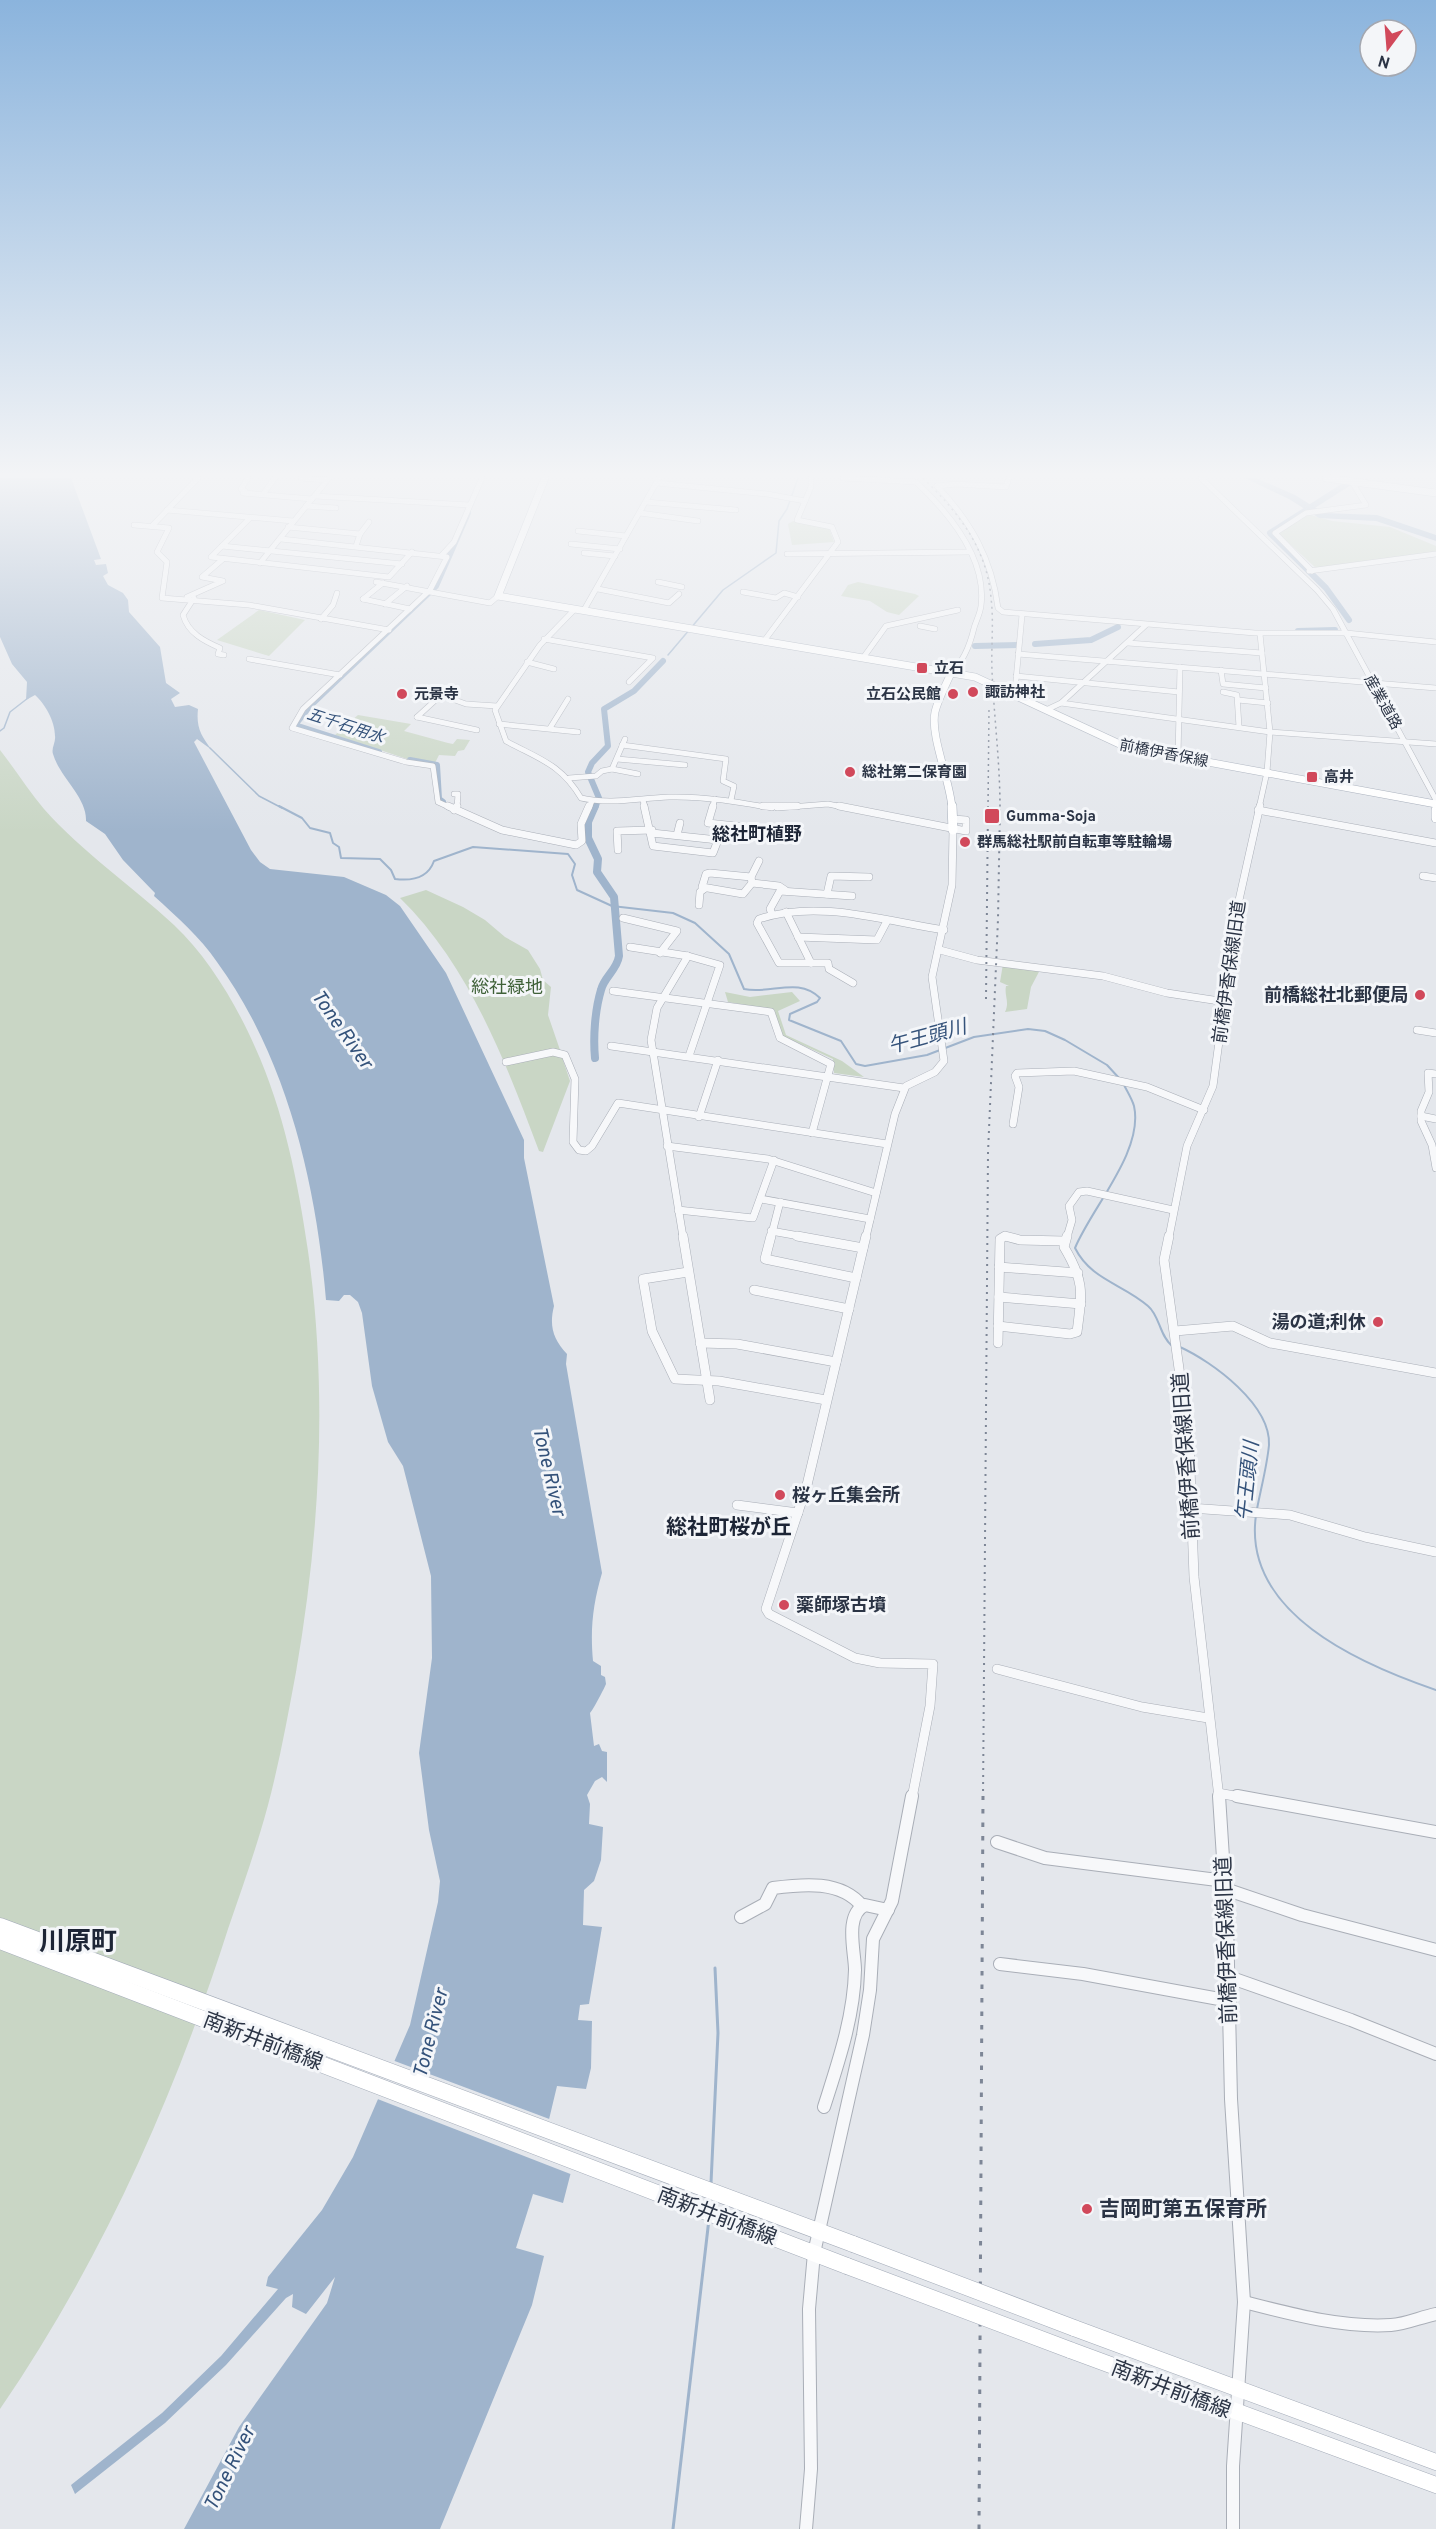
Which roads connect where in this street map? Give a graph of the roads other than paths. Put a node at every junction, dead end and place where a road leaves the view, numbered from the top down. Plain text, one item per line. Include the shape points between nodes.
1 (162, 596) edge
2 (337, 596) edge
3 (367, 596) edge
4 (395, 596) edge
5 (423, 596) edge
6 (450, 596) edge
7 (498, 596) joint
8 (593, 596) edge
9 (634, 596) edge
10 (677, 596) edge
11 (795, 596) edge
12 (980, 596) edge
13 (997, 596) edge
14 (1321, 596) edge
15 (186, 597) joint
16 (798, 597) joint
17 (194, 598) junction
18 (385, 604) junction
19 (410, 609) junction
20 (575, 609) junction
21 (584, 610) junction
22 (958, 610) dead end
23 (1022, 615) junction
24 (321, 619) junction
25 (1146, 625) junction
26 (920, 626) dead end
27 (934, 629) dead end
28 (388, 630) junction
29 (1346, 633) junction
30 (1260, 634) junction
31 (544, 639) junction
32 (764, 641) junction
33 (1436, 642) edge
34 (1128, 643) junction
35 (608, 650) junction
36 (1262, 653) junction
37 (1018, 654) junction
38 (224, 655) dead end
39 (601, 658) dead end
40 (864, 658) junction
41 (249, 659) dead end
42 (1108, 661) junction
43 (527, 662) junction
44 (1180, 667) junction
45 (554, 669) dead end
46 (1221, 670) junction
47 (951, 673) junction
48 (1264, 673) junction
49 (340, 675) junction
50 (1016, 676) junction
51 (1371, 681) junction
52 (629, 682) dead end
53 (1084, 682) junction
54 (1266, 688) junction
55 (1436, 688) edge
56 (1179, 692) junction
57 (1222, 692) dead end
58 (1011, 693) junction
59 (568, 699) dead end
60 (1238, 700) junction
61 (1060, 703) junction
62 (1268, 703) junction
63 (497, 706) junction
64 (1046, 710) junction
65 (1179, 718) junction
66 (500, 724) junction
67 (1239, 727) junction
68 (550, 728) junction
69 (477, 730) dead end
70 (578, 732) dead end
71 (1270, 732) junction
72 (1405, 742) junction
73 (1436, 744) edge
74 (679, 751) junction
75 (1178, 756) junction
76 (616, 759) junction
77 (674, 764) junction
78 (685, 765) dead end
79 (612, 769) junction
80 (1267, 772) junction
81 (638, 774) dead end
82 (569, 778) junction
83 (454, 794) dead end
84 (715, 799) junction
85 (643, 800) junction
86 (730, 800) junction
87 (593, 801) junction
88 (1436, 802) edge
89 (454, 810) junction
90 (1258, 810) junction
91 (1436, 810) edge
92 (1436, 818) edge
93 (953, 819) junction
94 (680, 823) dead end
95 (745, 827) dead end
96 (953, 830) junction
97 (652, 832) junction
98 (677, 835) junction
99 (1436, 843) edge
100 (618, 850) dead end
101 (759, 861) dead end
102 (1423, 876) dead end
103 (869, 877) dead end
104 (1436, 878) edge
105 (752, 880) junction
106 (704, 889) junction
107 (785, 890) junction
108 (827, 894) junction
109 (852, 896) dead end
110 (699, 905) dead end
111 (786, 912) junction
112 (772, 914) junction
113 (623, 918) dead end
114 (886, 921) junction
115 (944, 930) junction
116 (798, 936) junction
117 (630, 947) dead end
118 (940, 950) junction
119 (660, 953) junction
120 (688, 956) junction
121 (811, 963) junction
122 (853, 983) dead end
123 (613, 991) dead end
124 (663, 996) junction
125 (708, 1002) junction
126 (1226, 1002) junction
127 (1418, 1030) dead end
128 (1436, 1033) edge
129 (611, 1046) dead end
130 (651, 1051) junction
131 (689, 1056) junction
132 (718, 1060) junction
133 (506, 1062) dead end
134 (1436, 1074) edge
135 (828, 1076) junction
136 (904, 1088) junction
137 (661, 1110) junction
138 (1203, 1110) junction
139 (1421, 1116) junction
140 (699, 1117) junction
141 (1436, 1119) edge
142 (1013, 1124) dead end
143 (812, 1133) junction
144 (887, 1144) junction
145 (667, 1146) junction
146 (774, 1160) junction
147 (1436, 1168) edge
148 (876, 1193) junction
149 (761, 1199) junction
150 (780, 1202) junction
151 (678, 1210) junction
152 (1173, 1210) junction
153 (870, 1219) junction
154 (771, 1231) junction
155 (1064, 1240) junction
156 (863, 1248) junction
157 (999, 1267) junction
158 (688, 1272) junction
159 (1078, 1273) junction
160 (856, 1278) junction
161 (754, 1290) dead end
162 (999, 1297) junction
163 (1081, 1304) junction
164 (849, 1309) junction
165 (998, 1326) junction
166 (1175, 1331) junction
167 (700, 1343) junction
168 (998, 1343) dead end
169 (836, 1362) junction
170 (1436, 1373) edge
171 (707, 1380) junction
172 (826, 1400) junction
173 (710, 1401) dead end
174 (736, 1505) dead end
175 (1190, 1508) junction
176 (798, 1513) junction
177 (1436, 1552) edge
178 (997, 1669) dead end
179 (1208, 1718) junction
180 (1218, 1793) junction
181 (1436, 1832) edge
182 (997, 1842) dead end
183 (1225, 1885) junction
184 (862, 1906) junction
185 (888, 1910) junction
186 (741, 1917) dead end
187 (0, 1926) edge
188 (0, 1941) edge
189 (1436, 1950) edge
190 (1000, 1964) dead end
191 (1229, 1977) junction
192 (1230, 2001) junction
193 (1436, 2054) edge
194 (824, 2107) dead end
195 (818, 2231) junction
196 (814, 2253) junction
197 (1244, 2302) junction
198 (1436, 2314) edge
199 (1239, 2390) junction
200 (1238, 2414) junction
201 (1436, 2462) edge
202 (1436, 2486) edge
203 (806, 2529) edge
204 (1233, 2529) edge

1 - 15 street
2 - 24 street
3 - 18 street via 363,599
4 - 18 street
5 - 19 street
6 - 7 street via 490,603
7 - 20 main road, 前橋伊香保線
8 - 21 street
9 - 10 street via 669,603
11 - 16 street
12 - 47 street via 980,615 970,645
13 - 23 street via 999,609
14 - 29 street, 産業道路
15 - 17 street
16 - 32 street
17 - 24 street via 256,604
17 - 38 street via 183,615 184,622 196,637 220,648 218,654
18 - 19 street
19 - 28 street
20 - 21 main road, 前橋伊香保線
20 - 31 street
21 - 32 main road, 前橋伊香保線
22 - 40 street via 886,626
23 - 25 street
23 - 37 street
24 - 28 street
25 - 30 street
25 - 34 street
26 - 27 street
28 - 49 street
29 - 30 street
29 - 33 street
29 - 51 street, 産業道路
30 - 36 street, 前橋伊香保線旧道
31 - 35 street
31 - 43 street
32 - 40 main road, 前橋伊香保線
34 - 36 street
34 - 42 street
35 - 39 street
35 - 52 street via 653,658
36 - 48 street, 前橋伊香保線旧道
37 - 42 street
37 - 50 street
40 - 47 main road, 前橋伊香保線
41 - 49 street
42 - 44 street
42 - 53 street
43 - 45 street
43 - 63 street
44 - 46 street
44 - 56 street
46 - 48 street
46 - 54 street via 1223,684
47 - 58 main road, 前橋伊香保線 via 979,678
47 - 93 main road via 934,721
48 - 51 street
48 - 54 street, 前橋伊香保線旧道
49 - 89 street via 303,709 292,728 398,760 432,766 436,800
50 - 53 street
50 - 58 street via 1015,691
51 - 55 street
51 - 72 street, 産業道路
53 - 56 street
53 - 61 street
54 - 62 street, 前橋伊香保線旧道
56 - 65 street
57 - 60 street via 1235,693
58 - 64 main road, 前橋伊香保線
59 - 68 street
60 - 62 street
60 - 67 street
61 - 64 street
61 - 65 street
62 - 71 street, 前橋伊香保線旧道
63 - 66 street
63 - 69 street via 465,704 441,695 417,717
64 - 75 main road, 前橋伊香保線 via 1118,744
65 - 67 street
65 - 75 street
66 - 68 street
66 - 82 street via 508,743
67 - 71 street
68 - 70 street
71 - 72 street
71 - 80 street, 前橋伊香保線旧道
72 - 73 street
72 - 88 street, 産業道路
74 - 76 street via 623,742
74 - 77 street
74 - 86 street via 726,759 723,781 734,786
75 - 80 main road, 前橋伊香保線
76 - 77 street
76 - 79 street
77 - 78 street
79 - 81 street
79 - 82 street via 594,776
80 - 88 main road, 前橋伊香保線
80 - 90 street, 前橋伊香保線旧道
82 - 87 street via 578,795
83 - 89 street via 458,794
84 - 85 street
84 - 86 street
84 - 95 street via 708,823
85 - 87 street
85 - 97 street
86 - 96 street via 776,808 838,805
87 - 89 street via 581,824 582,840 575,845 502,830
90 - 99 street
90 - 126 street, 前橋伊香保線旧道 via 1237,909
91 - 92 main road
93 - 96 main road
93 - 96 street via 966,820 966,831
94 - 98 street
96 - 115 street via 952,885
97 - 98 street
97 - 98 street via 653,846 713,853 718,840
97 - 100 street via 616,832
101 - 105 street
102 - 104 street
103 - 108 street via 831,876
105 - 106 street via 742,894
105 - 106 street via 710,873 706,874
105 - 107 street
106 - 110 street
107 - 108 street
107 - 112 street via 774,900
108 - 109 street
111 - 112 street
111 - 114 street via 844,914
111 - 116 street
112 - 121 street via 757,923 776,961
113 - 119 street via 677,931
114 - 115 street
114 - 116 street via 877,940
115 - 118 street
116 - 121 street
117 - 119 street
118 - 126 street via 977,960 1103,976 1167,993
118 - 136 street via 932,977 943,1064
119 - 120 street
120 - 124 street
120 - 125 street via 720,965
121 - 122 street via 828,963 829,969
123 - 124 street
124 - 125 street
124 - 130 street via 654,1017
125 - 131 street
125 - 135 street via 771,1012 779,1037 829,1061
126 - 138 street, 前橋伊香保線旧道 via 1213,1086
127 - 128 street
129 - 130 street
130 - 131 street
130 - 137 street
131 - 132 street
132 - 135 street
132 - 140 street
133 - 137 street via 553,1052 565,1055 574,1075 573,1142 578,1148 588,1150 596,1145 616,1103
134 - 139 street via 1428,1073 1430,1092
135 - 136 street
135 - 143 street
136 - 144 street
137 - 140 street
137 - 145 street
138 - 142 street via 1151,1088 1070,1071 1015,1074 1019,1088
138 - 152 street, 前橋伊香保線旧道 via 1186,1146
139 - 141 street
139 - 147 street
140 - 143 street
143 - 144 street
144 - 148 street
145 - 146 street
145 - 151 street
146 - 148 street
146 - 149 street
148 - 153 street
149 - 150 street
149 - 151 street via 752,1219
150 - 153 street
150 - 154 street
151 - 158 street
152 - 155 street via 1081,1191 1070,1202 1072,1220
152 - 166 street, 前橋伊香保線旧道 via 1164,1265
153 - 156 street
154 - 156 street
154 - 160 street via 765,1259
155 - 157 street via 1003,1236 999,1240
155 - 159 street via 1065,1251
156 - 160 street
157 - 159 street
157 - 162 street
158 - 167 street
158 - 171 street via 645,1277 646,1306 655,1338 675,1378
159 - 163 street
160 - 164 street
161 - 164 street
162 - 163 street
162 - 165 street
163 - 165 street via 1075,1334
164 - 169 street
165 - 168 street
166 - 170 street via 1233,1326 1270,1342
166 - 175 street, 前橋伊香保線旧道 via 1189,1441
167 - 169 street via 737,1344
167 - 171 street
169 - 172 street
171 - 172 street
171 - 173 street
172 - 176 street
174 - 176 street
175 - 177 street via 1267,1511 1301,1517 1365,1537
175 - 179 street, 前橋伊香保線旧道
176 - 185 street via 766,1605 767,1612 855,1658 880,1663 933,1664 926,1728
178 - 179 street via 1142,1707
179 - 180 street, 前橋伊香保線旧道
180 - 181 street
180 - 183 street, 前橋伊香保線旧道
182 - 183 street via 1045,1858
183 - 189 street via 1302,1915
183 - 191 street, 前橋伊香保線旧道
184 - 185 street
184 - 186 street via 847,1891 792,1885 773,1888 765,1904
184 - 194 street via 855,1925 852,2002
185 - 195 street via 873,1939 863,2035
187 - 195 main road, 南新井前橋線
188 - 196 main road, 南新井前橋線
190 - 192 street via 1083,1974
191 - 192 street, 前橋伊香保線旧道
191 - 193 street
192 - 197 street, 前橋伊香保線旧道 via 1231,2099
195 - 196 street
195 - 199 main road, 南新井前橋線, bridge
196 - 200 main road, 南新井前橋線, bridge
196 - 203 street via 809,2309 812,2458
197 - 198 street via 1310,2319 1352,2323 1393,2325
197 - 199 street, 前橋伊香保線旧道
199 - 200 street, 前橋伊香保線旧道
199 - 201 main road, 南新井前橋線
200 - 202 main road, 南新井前橋線
200 - 204 street, 前橋伊香保線旧道

